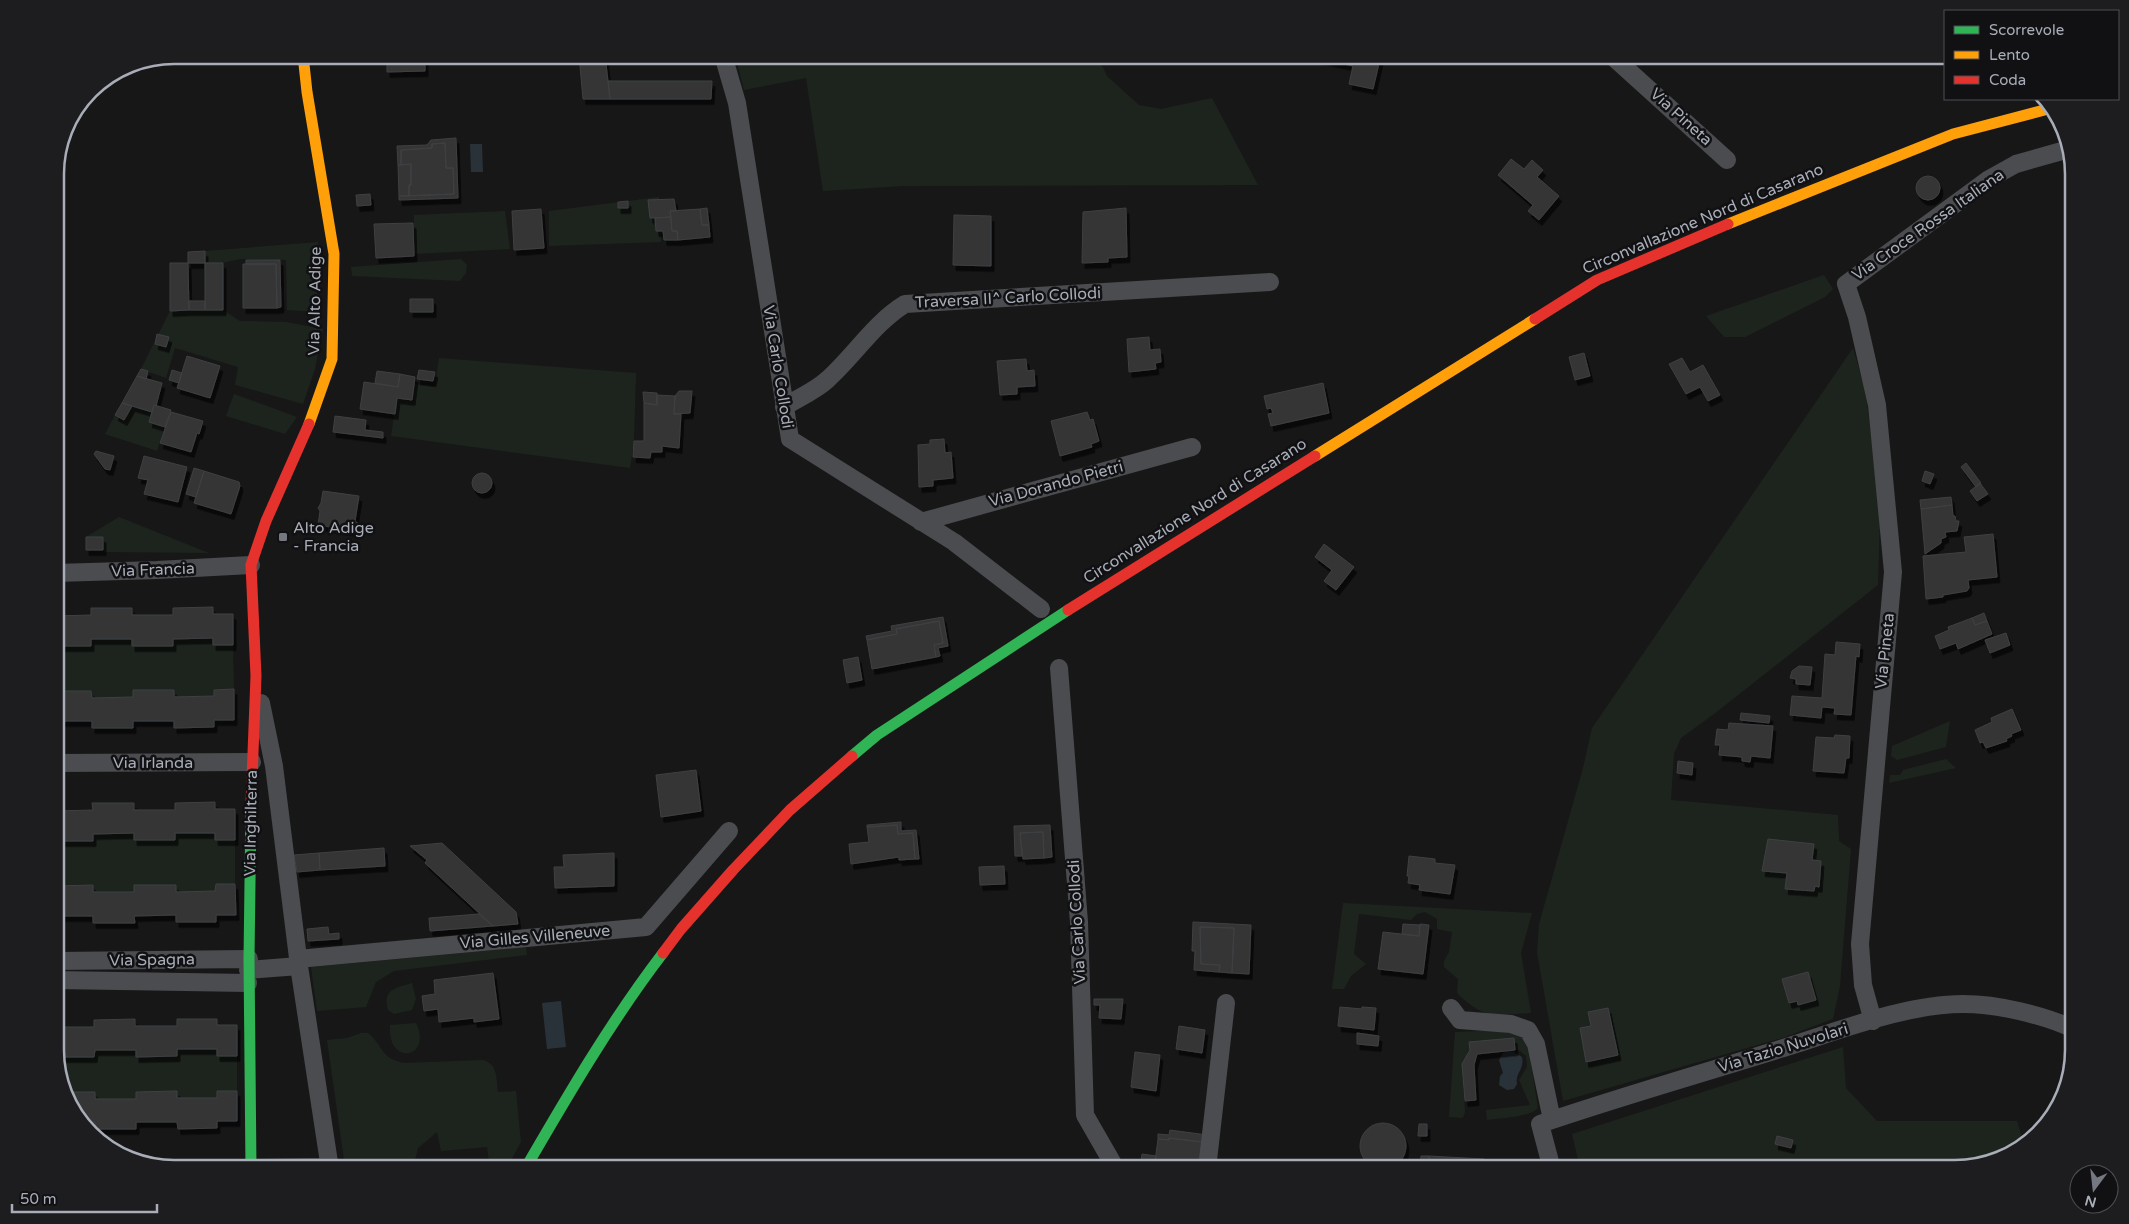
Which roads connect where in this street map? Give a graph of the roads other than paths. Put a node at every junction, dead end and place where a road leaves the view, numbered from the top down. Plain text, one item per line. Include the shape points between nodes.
1 (304, 64) edge
2 (726, 64) edge
3 (1621, 64) edge
4 (2045, 110) edge
5 (2063, 151) edge
6 (1727, 160) dead end
7 (1270, 282) dead end
8 (1846, 284) joint
9 (784, 407) junction
10 (1192, 447) dead end
11 (921, 522) junction
12 (251, 566) junction
13 (64, 573) edge
14 (1041, 609) dead end
15 (1059, 668) dead end
16 (256, 676) junction
17 (252, 762) junction
18 (64, 763) edge
19 (729, 831) dead end
20 (64, 961) edge
21 (298, 962) junction
22 (248, 971) junction
23 (64, 980) edge
24 (1226, 1003) dead end
25 (1450, 1008) dead end
26 (1873, 1021) junction
27 (2065, 1025) edge
28 (1552, 1120) junction
29 (251, 1160) edge
30 (328, 1160) edge
31 (531, 1160) edge
32 (1111, 1160) edge
33 (1208, 1160) edge
34 (1550, 1160) edge

1 - 12 main road, Via Alto Adige via 334,254 332,359
2 - 9 street, Via Carlo Collodi via 737,103
3 - 6 street, Via Pineta
4 - 31 main road, Circonvallazione Nord di Casarano via 1953,134 1770,206 1597,280 1035,631 877,735 790,810 681,929 641,982 580,1074
5 - 8 street, Via Croce Rossa Italiana via 2016,164 1989,179
7 - 9 street, Traversa II^ Carlo Collodi via 905,304 886,317 826,381
8 - 26 street, Via Pineta via 1857,317 1877,406 1893,572 1860,944 1864,985
9 - 11 street, Via Carlo Collodi via 790,439
10 - 11 street, Via Dorando Pietri
11 - 14 street, Via Carlo Collodi via 954,542
12 - 13 street, Via Francia
12 - 16 main road, Via Inghilterra
15 - 32 street, Via Carlo Collodi via 1079,922 1085,1115
16 - 17 main road, Via Inghilterra
16 - 21 street, Via Inghilterra via 274,766
17 - 18 street, Via Irlanda
17 - 22 main road, Via Inghilterra
19 - 21 street, Via Gilles Villeneuve via 646,927
20 - 22 street, Via Spagna
21 - 22 street
21 - 30 street, Via Inghilterra
22 - 23 street, Via Spagna
22 - 29 main road, Via Inghilterra
24 - 33 street
25 - 28 street via 1460,1020 1511,1024 1528,1030 1536,1044
26 - 27 street, Via Tazio Nuvolari via 1929,1006 1964,1004 2001,1008
26 - 28 street, Via Tazio Nuvolari
28 - 34 street via 1540,1124

